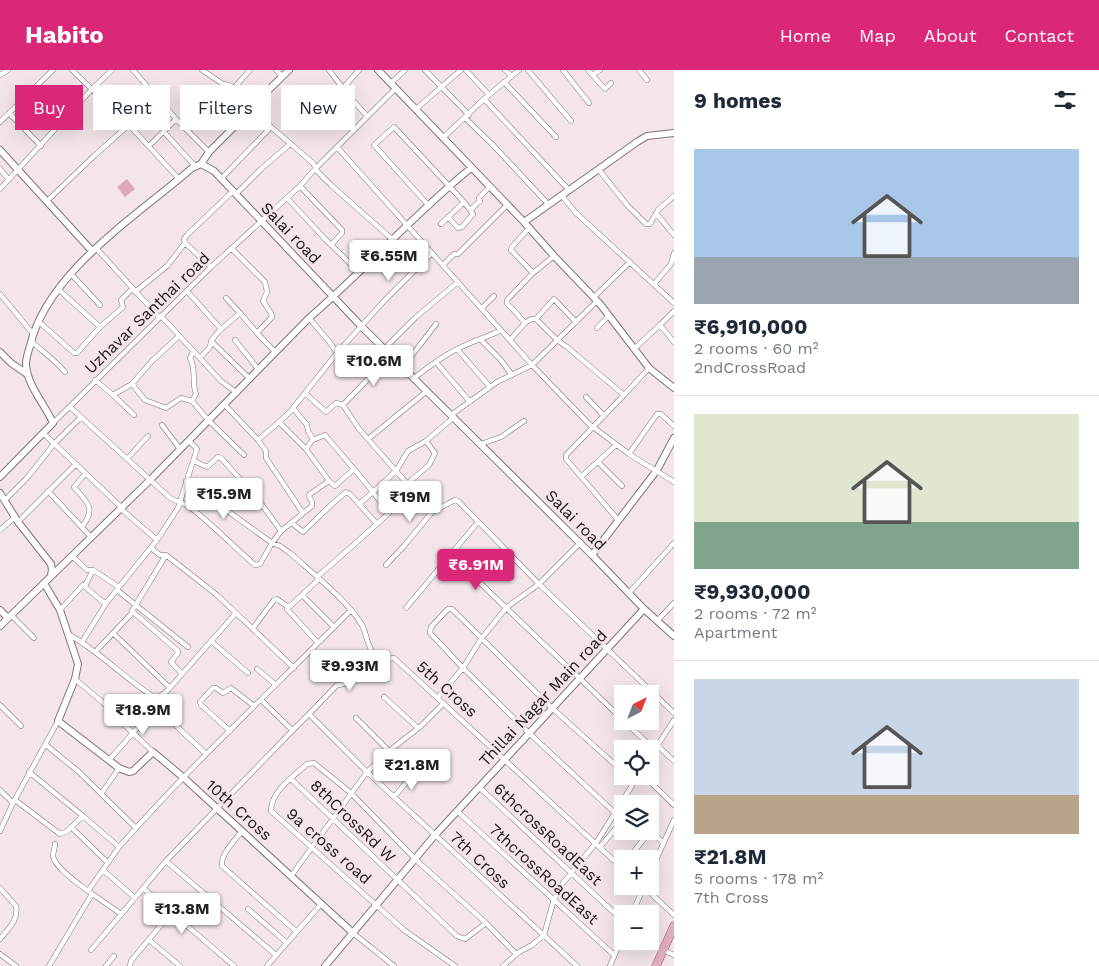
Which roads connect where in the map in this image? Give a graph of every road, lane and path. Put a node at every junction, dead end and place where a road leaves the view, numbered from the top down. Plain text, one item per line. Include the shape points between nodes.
1 (8, 70) edge
2 (53, 70) edge
3 (72, 70) edge
4 (112, 70) edge
5 (133, 70) edge
6 (202, 70) edge
7 (250, 70) edge
8 (276, 70) edge
9 (289, 70) edge
10 (330, 70) edge
11 (359, 70) edge
12 (378, 70) edge
13 (405, 70) edge
14 (425, 70) edge
15 (461, 70) edge
16 (466, 70) edge
17 (505, 70) edge
18 (519, 70) edge
19 (528, 70) edge
20 (563, 70) edge
21 (588, 70) edge
22 (600, 70) edge
23 (639, 70) edge
24 (0, 76) edge
25 (282, 76) junction
26 (512, 76) junction
27 (592, 76) junction
28 (647, 80) dead end
29 (504, 82) junction
30 (611, 83) dead end
31 (38, 85) edge
32 (146, 85) edge
33 (226, 85) edge
34 (237, 85) edge
35 (341, 85) edge
36 (346, 85) edge
37 (393, 85) junction
38 (271, 87) edge
39 (441, 87) junction
40 (92, 89) junction
41 (490, 95) junction
42 (83, 99) edge
43 (484, 99) junction
44 (355, 102) edge
45 (590, 103) dead end
46 (15, 107) edge
47 (416, 109) junction
48 (170, 112) edge
49 (9, 113) junction
50 (367, 116) junction
51 (467, 117) junction
52 (176, 119) junction
53 (571, 121) dead end
54 (0, 122) edge
55 (271, 127) edge
56 (55, 130) edge
57 (124, 130) edge
58 (135, 130) edge
59 (231, 130) edge
60 (268, 130) edge
61 (164, 132) junction
62 (674, 133) edge
63 (556, 136) dead end
64 (443, 138) junction
65 (290, 144) junction
66 (41, 146) junction
67 (149, 146) junction
68 (338, 147) junction
69 (0, 150) edge
70 (209, 152) junction
71 (198, 165) junction
72 (316, 168) junction
73 (471, 168) junction
74 (0, 170) edge
75 (19, 170) junction
76 (599, 170) junction
77 (179, 179) junction
78 (10, 180) junction
79 (221, 180) junction
80 (300, 186) junction
81 (448, 186) junction
82 (489, 187) junction
83 (0, 189) edge
84 (569, 190) junction
85 (234, 193) junction
86 (562, 196) junction
87 (674, 196) edge
88 (287, 198) junction
89 (47, 201) junction
90 (464, 202) junction
91 (549, 205) junction
92 (429, 206) junction
93 (507, 206) junction
94 (470, 210) junction
95 (656, 212) junction
96 (448, 217) junction
97 (260, 221) junction
98 (524, 222) junction
99 (441, 224) dead end
100 (408, 225) junction
101 (529, 228) junction
102 (674, 235) edge
103 (393, 240) junction
104 (185, 242) junction
105 (331, 245) junction
106 (94, 249) junction
107 (232, 249) junction
108 (432, 252) junction
109 (674, 253) edge
110 (554, 256) junction
111 (630, 262) junction
112 (443, 264) junction
113 (212, 267) junction
114 (359, 272) junction
115 (533, 273) junction
116 (70, 274) junction
117 (458, 282) junction
118 (654, 284) junction
119 (58, 289) junction
120 (134, 290) junction
121 (187, 291) junction
122 (0, 294) edge
123 (494, 296) dead end
124 (333, 297) junction
125 (226, 298) dead end
126 (596, 299) junction
127 (674, 303) edge
128 (100, 305) dead end
129 (482, 308) junction
130 (674, 311) edge
131 (240, 314) junction
132 (608, 316) junction
133 (160, 317) junction
134 (309, 318) junction
135 (536, 319) junction
136 (38, 321) junction
137 (576, 322) junction
138 (526, 323) junction
139 (436, 324) dead end
140 (660, 325) junction
141 (100, 327) junction
142 (362, 327) junction
143 (597, 328) dead end
144 (221, 329) junction
145 (501, 330) junction
146 (258, 333) junction
147 (32, 337) junction
148 (178, 337) junction
149 (480, 339) junction
150 (235, 340) dead end
151 (510, 340) junction
152 (557, 340) junction
153 (211, 342) junction
154 (674, 342) edge
155 (385, 348) junction
156 (457, 349) junction
157 (634, 349) junction
158 (0, 352) edge
159 (193, 352) junction
160 (275, 352) junction
161 (337, 353) junction
162 (391, 355) junction
163 (200, 358) junction
164 (436, 362) junction
165 (532, 365) junction
166 (403, 367) junction
167 (649, 368) junction
168 (258, 369) junction
169 (65, 372) dead end
170 (27, 374) junction
171 (512, 375) junction
172 (249, 378) junction
173 (414, 378) junction
174 (95, 380) junction
175 (132, 384) junction
176 (490, 387) junction
177 (674, 388) edge
178 (426, 391) junction
179 (237, 393) junction
180 (305, 393) junction
181 (113, 395) junction
182 (624, 395) junction
183 (586, 396) dead end
184 (192, 400) junction
185 (470, 402) junction
186 (225, 405) junction
187 (342, 405) junction
188 (70, 406) junction
189 (293, 409) junction
190 (134, 415) dead end
191 (453, 416) junction
192 (604, 416) junction
193 (81, 417) junction
194 (209, 421) junction
195 (524, 421) dead end
196 (279, 422) junction
197 (53, 423) junction
198 (162, 425) dead end
199 (674, 426) edge
200 (593, 427) junction
201 (43, 433) junction
202 (148, 436) dead end
203 (368, 438) junction
204 (674, 438) edge
205 (258, 440) junction
206 (313, 440) junction
207 (188, 441) junction
208 (426, 441) junction
209 (54, 444) junction
210 (481, 444) junction
211 (616, 445) junction
212 (180, 449) junction
213 (306, 449) junction
214 (629, 454) junction
215 (244, 455) dead end
216 (127, 459) junction
217 (194, 461) junction
218 (598, 462) junction
219 (76, 464) junction
220 (354, 469) junction
221 (657, 470) junction
222 (396, 471) junction
223 (85, 474) junction
224 (582, 476) junction
225 (0, 477) edge
226 (150, 480) junction
227 (186, 481) junction
228 (329, 481) junction
229 (674, 482) edge
230 (407, 484) junction
231 (622, 486) dead end
232 (48, 491) junction
233 (373, 492) junction
234 (0, 493) edge
235 (4, 501) junction
236 (179, 501) junction
237 (359, 504) junction
238 (121, 508) junction
239 (432, 512) junction
240 (303, 513) junction
241 (16, 520) junction
242 (618, 520) junction
243 (478, 522) junction
244 (292, 523) junction
245 (377, 524) junction
246 (82, 527) junction
247 (0, 530) edge
248 (281, 531) junction
249 (91, 537) junction
250 (157, 540) junction
251 (272, 543) junction
252 (580, 543) junction
253 (674, 543) edge
254 (151, 548) junction
255 (166, 555) junction
256 (451, 555) junction
257 (592, 555) junction
258 (72, 556) junction
259 (386, 564) dead end
260 (93, 570) junction
261 (51, 576) junction
262 (318, 578) junction
263 (44, 583) junction
264 (539, 584) junction
265 (85, 586) junction
266 (118, 588) junction
267 (629, 593) junction
268 (302, 595) junction
269 (106, 602) junction
270 (674, 603) edge
271 (135, 604) junction
272 (288, 607) junction
273 (507, 607) junction
274 (406, 608) dead end
275 (644, 609) junction
276 (0, 610) edge
277 (60, 610) junction
278 (350, 610) junction
279 (132, 612) junction
280 (236, 613) junction
281 (10, 617) junction
282 (658, 620) junction
283 (0, 626) edge
284 (334, 627) junction
285 (253, 628) junction
286 (67, 633) junction
287 (114, 634) junction
288 (674, 636) edge
289 (34, 638) dead end
290 (481, 639) junction
291 (212, 641) junction
292 (82, 642) junction
293 (318, 643) junction
294 (188, 647) dead end
295 (608, 648) junction
296 (96, 652) junction
297 (372, 652) junction
298 (294, 668) junction
299 (463, 668) junction
300 (257, 669) dead end
301 (248, 673) dead end
302 (182, 674) junction
303 (75, 679) junction
304 (579, 679) junction
305 (276, 685) junction
306 (170, 688) junction
307 (156, 697) junction
308 (384, 697) dead end
309 (438, 697) junction
310 (261, 700) junction
311 (444, 703) junction
312 (0, 705) edge
313 (254, 706) junction
314 (552, 708) junction
315 (176, 712) dead end
316 (614, 712) edge
317 (674, 713) edge
318 (309, 714) junction
319 (168, 718) dead end
320 (356, 718) dead end
321 (674, 720) edge
322 (58, 722) junction
323 (21, 726) dead end
324 (418, 728) junction
325 (294, 730) junction
326 (635, 730) edge
327 (230, 732) junction
328 (132, 733) junction
329 (528, 733) junction
330 (647, 740) edge
331 (659, 743) edge
332 (46, 745) junction
333 (659, 750) edge
334 (389, 751) junction
335 (153, 752) junction
336 (206, 754) junction
337 (504, 759) junction
338 (110, 760) junction
339 (674, 762) edge
340 (614, 764) edge
341 (119, 768) junction
342 (30, 772) junction
343 (367, 772) junction
344 (415, 772) dead end
345 (184, 778) junction
346 (291, 779) junction
347 (653, 785) edge
348 (479, 787) junction
349 (0, 790) edge
350 (101, 794) junction
351 (351, 794) junction
352 (394, 796) junction
353 (14, 801) junction
354 (674, 806) edge
355 (217, 809) junction
356 (456, 811) junction
357 (614, 812) edge
358 (614, 815) edge
359 (83, 816) junction
360 (332, 819) junction
361 (674, 820) edge
362 (71, 827) junction
363 (136, 828) junction
364 (614, 830) edge
365 (0, 831) edge
366 (242, 831) junction
367 (435, 835) junction
368 (659, 839) edge
369 (642, 840) edge
370 (596, 843) junction
371 (663, 843) junction
372 (55, 844) dead end
373 (312, 847) junction
374 (600, 847) junction
375 (119, 848) junction
376 (635, 850) edge
377 (659, 852) edge
378 (415, 859) junction
379 (614, 859) edge
380 (166, 861) junction
381 (108, 863) junction
382 (103, 870) junction
383 (572, 873) junction
384 (291, 876) junction
385 (397, 880) junction
386 (0, 888) edge
387 (143, 888) junction
388 (90, 892) junction
389 (653, 895) edge
390 (135, 898) junction
391 (554, 899) junction
392 (321, 904) junction
393 (377, 904) junction
394 (248, 909) dead end
395 (614, 912) edge
396 (171, 913) junction
397 (121, 914) junction
398 (674, 915) edge
399 (486, 923) junction
400 (674, 926) edge
401 (297, 932) junction
402 (353, 932) junction
403 (544, 936) junction
404 (0, 939) edge
405 (149, 940) junction
406 (287, 943) junction
407 (91, 950) dead end
408 (616, 950) edge
409 (663, 950) junction
410 (0, 954) edge
411 (516, 954) junction
412 (614, 955) junction
413 (674, 955) edge
414 (114, 956) dead end
415 (276, 956) junction
416 (391, 965) edge
417 (16, 966) edge
418 (49, 966) edge
419 (106, 966) edge
420 (130, 966) edge
421 (180, 966) edge
422 (234, 966) edge
423 (266, 966) edge
424 (325, 966) edge
425 (455, 966) edge
426 (503, 966) edge
427 (577, 966) edge
428 (610, 966) edge
429 (656, 966) edge

1 - 24 street
2 - 31 street
3 - 40 street
4 - 40 street
5 - 32 street
6 - 33 street
7 - 34 street
8 - 25 street
9 - 25 street
10 - 35 street
11 - 36 street
12 - 37 street
13 - 37 street, Uzhavar Santhai road
14 - 39 street
15 - 39 street
16 - 41 street
17 - 26 street
18 - 26 street
19 - 53 street
20 - 45 street
21 - 27 street
22 - 27 street
23 - 28 street
25 - 38 street
26 - 29 street
27 - 30 street via 605,89
29 - 41 street
29 - 63 street
37 - 47 street
37 - 50 street, Uzhavar Santhai road
39 - 47 street
39 - 51 street
40 - 42 street
41 - 43 street
43 - 51 street
43 - 84 street
44 - 50 street
46 - 49 street
47 - 64 street
48 - 52 street
49 - 54 street
49 - 66 street
50 - 68 street, Uzhavar Santhai road
51 - 64 street
51 - 91 street
52 - 61 street
52 - 70 street
55 - 65 street
56 - 66 street
57 - 89 street
58 - 67 street
59 - 70 street
60 - 79 street
61 - 67 street
61 - 71 street
62 - 76 street via 647,136
64 - 73 street
65 - 72 street
65 - 85 street
66 - 75 street
67 - 77 street
68 - 72 street, Uzhavar Santhai road
68 - 100 street
69 - 75 street
70 - 71 street
71 - 77 street
71 - 79 street, Salai road via 211,169
72 - 80 street, Uzhavar Santhai road
72 - 103 street
73 - 81 street
73 - 82 street
74 - 78 street
75 - 78 street
75 - 89 street
76 - 84 street
76 - 95 street via 644,223 650,224
77 - 106 street
78 - 83 street
79 - 85 street, Salai road
80 - 88 street, Uzhavar Santhai road
80 - 105 street via 342,230
81 - 90 street
81 - 92 street
81 - 92 street via 395,126 374,144
82 - 93 street
82 - 94 street
84 - 86 street
85 - 97 street, Salai road
85 - 104 street via 187,235
86 - 91 street
86 - 111 street
87 - 95 street
88 - 97 street, Uzhavar Santhai road
88 - 105 street
89 - 106 street
90 - 94 street
90 - 96 street
91 - 98 street
92 - 100 street
93 - 98 street
93 - 112 street via 458,254
94 - 96 street via 472,217 460,228
95 - 102 street
96 - 99 street
97 - 107 street, Uzhavar Santhai road
97 - 124 street, Salai road
98 - 101 street
100 - 103 street
100 - 108 street
101 - 110 street
101 - 115 street via 511,250
103 - 114 street
104 - 113 street
104 - 120 street via 167,266
105 - 114 street
106 - 116 street
106 - 120 street
107 - 113 street, Uzhavar Santhai road
107 - 146 street via 267,287 263,301 272,317
108 - 112 street
108 - 142 street
109 - 118 street via 671,264
110 - 115 street
110 - 126 street
111 - 118 street
111 - 126 street
112 - 117 street
113 - 121 street, Uzhavar Santhai road
114 - 124 street
115 - 138 street via 506,300
116 - 119 street
116 - 128 street
117 - 129 street
117 - 155 street
118 - 127 street
119 - 136 street
119 - 141 street
120 - 133 street
120 - 141 street via 121,300 123,307
121 - 133 street, Uzhavar Santhai road
121 - 144 street
122 - 147 street
123 - 129 street
124 - 134 street
124 - 142 street, Salai road
125 - 131 street
126 - 132 street
126 - 137 street
129 - 145 street
130 - 140 street
131 - 144 street
131 - 146 street
132 - 143 street
132 - 157 street
133 - 148 street
133 - 174 street, Uzhavar Santhai road
134 - 160 street
134 - 161 street
135 - 137 street via 554,299
135 - 138 street
135 - 152 street
136 - 141 street via 75,353
136 - 147 street
137 - 152 street
138 - 151 street
139 - 166 street
140 - 154 street
140 - 157 street
142 - 155 street, Salai road
142 - 161 street
144 - 153 street
145 - 149 street
145 - 151 street
146 - 160 street
147 - 169 street
147 - 170 street via 26,362
148 - 159 street
148 - 175 street
149 - 156 street
149 - 171 street
150 - 168 street
151 - 165 street
152 - 165 street
152 - 182 street
153 - 163 street
153 - 172 street
155 - 162 street, Salai road
156 - 164 street
156 - 176 street
157 - 167 street
158 - 170 street
159 - 163 street
159 - 184 street via 190,358 196,394
160 - 168 street
161 - 180 street
162 - 166 street, Salai road
162 - 187 street
163 - 179 street via 227,387
164 - 173 street
164 - 185 street
165 - 171 street
165 - 200 street
166 - 173 street, Salai road
167 - 177 street
167 - 182 street
168 - 172 street
170 - 197 street
171 - 176 street
172 - 179 street
173 - 178 street, Salai road
174 - 181 street
174 - 188 street, Uzhavar Santhai road
175 - 181 street
175 - 184 street via 145,400 166,408 181,398
176 - 185 street
178 - 191 street, Salai road
178 - 203 street
179 - 186 street
180 - 187 street via 326,412 336,403
180 - 189 street
181 - 190 street
182 - 192 street
183 - 192 street
184 - 194 street
185 - 191 street
186 - 194 street
186 - 205 street
187 - 203 street
188 - 193 street
188 - 197 street, Uzhavar Santhai road
189 - 196 street
189 - 206 street via 308,426
191 - 208 street
191 - 210 street, Salai road
192 - 200 street
193 - 209 street
193 - 216 street
194 - 207 street
194 - 215 street
195 - 210 street via 500,437
196 - 205 street
196 - 213 street
197 - 201 street
198 - 212 street
199 - 214 street via 657,414
200 - 211 street
200 - 224 street via 566,456
201 - 209 street
201 - 225 street
202 - 216 street
203 - 222 street
204 - 221 street
205 - 240 street via 266,450 266,458
206 - 213 street
206 - 220 street via 324,435
207 - 212 street
207 - 217 street via 197,449
208 - 222 street via 408,451
208 - 230 street via 435,453 428,465
209 - 219 street
209 - 235 street
210 - 252 street, Salai road
211 - 214 street
211 - 218 street
212 - 226 street
213 - 228 street
214 - 221 street
216 - 226 street
217 - 227 street
217 - 248 street via 207,466 221,458
218 - 224 street
218 - 231 street
219 - 223 street
219 - 232 street
220 - 228 street via 335,486
220 - 233 street
221 - 229 street
221 - 242 street
222 - 230 street
222 - 233 street
223 - 238 street
223 - 246 street via 74,487 90,511
224 - 242 street
226 - 236 street via 173,500
226 - 238 street
227 - 236 street
227 - 251 street
228 - 240 street via 309,495 312,504
230 - 239 street
232 - 241 street
232 - 246 street
233 - 237 street
233 - 245 street via 389,511
234 - 235 street
235 - 241 street
236 - 250 street via 178,508
236 - 251 street via 203,517 255,565 260,564
237 - 244 street via 346,492 303,532
237 - 245 street
238 - 249 street
238 - 250 street
239 - 243 street via 456,500
239 - 259 street
240 - 244 street
241 - 247 street
241 - 261 street via 50,564
242 - 257 street
243 - 256 street
243 - 264 street
244 - 248 street
245 - 262 street
246 - 249 street
248 - 251 street
249 - 258 street
250 - 254 street
251 - 262 street
252 - 257 street, Salai road
252 - 264 street
253 - 267 street
254 - 255 street via 160,555
254 - 266 street
255 - 271 street
255 - 280 street
256 - 273 street
256 - 274 street
257 - 267 street, Salai road
258 - 260 street via 87,570
258 - 261 street
260 - 265 street
260 - 266 street
261 - 263 street
262 - 268 street
262 - 278 street
263 - 277 street
263 - 281 street
264 - 273 street
264 - 295 street
265 - 269 street
265 - 277 street
266 - 269 street
266 - 271 street
267 - 275 street, Salai road
268 - 272 street
268 - 284 street
269 - 292 street
270 - 282 street
271 - 279 street
271 - 294 street
272 - 285 street via 274,600
272 - 293 street
273 - 290 street
273 - 304 street
275 - 282 street, Salai road
275 - 295 street, Thillai Nagar Main road
276 - 281 street
277 - 286 street
278 - 284 street
278 - 297 street via 362,626
279 - 287 street
279 - 302 street via 178,651 171,662
280 - 285 street
280 - 291 street
281 - 283 street
281 - 289 street
282 - 288 street, Salai road
284 - 293 street
285 - 298 street
286 - 292 street
286 - 303 street via 77,661
287 - 296 street
287 - 306 street
290 - 299 street
290 - 299 street via 451,609 431,627 430,633
290 - 314 street
291 - 301 street
291 - 302 street
292 - 296 street
293 - 298 street
295 - 304 street, Thillai Nagar Main road
295 - 317 street
296 - 307 street via 133,683
297 - 309 street, 5th Cross via 381,661 394,658
297 - 318 street via 345,684 337,685
298 - 305 street
299 - 309 street
299 - 329 street
300 - 305 street
302 - 306 street
303 - 322 street
303 - 328 street
304 - 314 street, Thillai Nagar Main road
304 - 316 street
305 - 310 street
306 - 307 street
307 - 315 street
307 - 328 street
308 - 324 street
309 - 311 street, 5th Cross
310 - 313 street
310 - 325 street
311 - 324 street
311 - 337 street, 5th Cross
312 - 323 street
313 - 327 street
313 - 327 street via 231,688 223,693 212,688 201,705
314 - 329 street, Thillai Nagar Main road
314 - 340 street
318 - 325 street
318 - 343 street, 7th Cross
319 - 336 street
320 - 334 street
321 - 331 street
322 - 332 street
322 - 338 street
324 - 334 street
325 - 355 street
326 - 330 street
327 - 336 street
328 - 335 street
328 - 338 street
329 - 337 street, Thillai Nagar Main road
329 - 357 street
332 - 342 street
332 - 350 street
333 - 339 street
334 - 343 street
335 - 341 street via 133,771
335 - 345 street, 10th Cross
336 - 345 street
337 - 348 street, Thillai Nagar Main road
337 - 370 street, 5th Cross
338 - 341 street
341 - 350 street
342 - 353 street
342 - 359 street
343 - 351 street
343 - 352 street, 7th Cross
344 - 352 street
345 - 355 street, 10th Cross
345 - 363 street
346 - 351 street, 9a cross road via 310,762
346 - 360 street, 8thCrossRd W
346 - 373 street, 9a cross road via 276,794 271,811
347 - 354 street
348 - 356 street, Thillai Nagar Main road
348 - 383 street, 6thcrossRoadEast
349 - 353 street
350 - 363 street
351 - 360 street
351 - 378 street, 9a cross road
352 - 367 street, 7th Cross
353 - 362 street via 58,834
353 - 365 street
355 - 366 street, 10th Cross
355 - 380 street
356 - 367 street, Thillai Nagar Main road
356 - 391 street, 7thcrossRoadEast
358 - 370 street
359 - 362 street
359 - 375 street
360 - 373 street
360 - 385 street, 8thCrossRd W
361 - 371 street
362 - 381 street
363 - 375 street
364 - 374 street
366 - 384 street, 10th Cross
366 - 401 street via 223,856 222,866
367 - 378 street, Thillai Nagar Main road
367 - 403 street, 7th Cross
368 - 371 street
369 - 376 street
370 - 374 street, 5th Cross
370 - 383 street
371 - 377 street
372 - 388 street via 54,856 58,864
373 - 384 street
373 - 393 street, 9a cross road
374 - 379 street, 5th Cross
375 - 381 street
378 - 385 street, Thillai Nagar Main road
378 - 399 street, 9a cross road
380 - 387 street
380 - 415 street
381 - 382 street
382 - 388 street
382 - 390 street
383 - 391 street
383 - 395 street, 6thcrossRoadEast
384 - 392 street, 10th Cross
385 - 393 street, Thillai Nagar Main road
385 - 399 street, 8thCrossRd W via 460,938 471,936
386 - 404 street via 17,910 15,920
387 - 390 street
387 - 396 street
388 - 397 street
388 - 418 street
389 - 398 street
390 - 397 street
391 - 403 street
391 - 412 street, 7thcrossRoadEast
392 - 401 street
392 - 402 street, 10th Cross
393 - 402 street, Thillai Nagar Main road
393 - 425 street, 9a cross road via 418,941
394 - 406 street
396 - 405 street
396 - 422 street
397 - 407 street
399 - 411 street, 9a cross road
400 - 409 main road
401 - 406 street
402 - 416 street, 10th Cross
402 - 424 street, Thillai Nagar Main road
403 - 411 street
403 - 427 street, 7th Cross
405 - 420 street
405 - 421 street
406 - 415 street
408 - 412 street
409 - 413 street
409 - 429 main road
410 - 417 street
411 - 426 street
412 - 428 street
414 - 419 street
415 - 423 street

